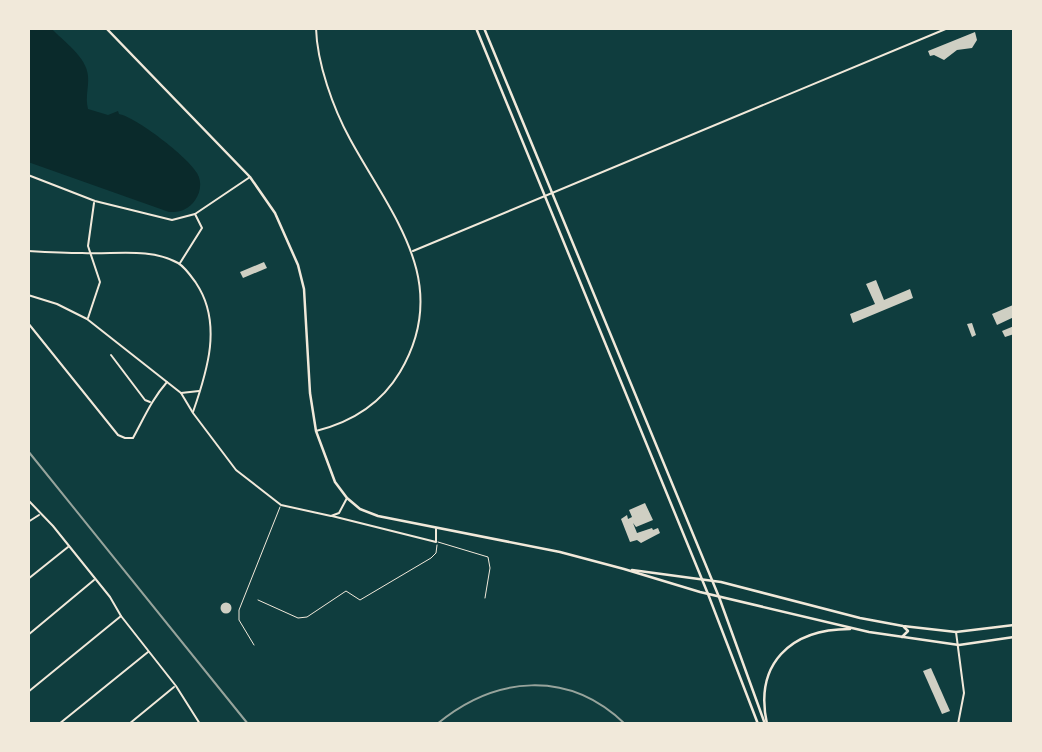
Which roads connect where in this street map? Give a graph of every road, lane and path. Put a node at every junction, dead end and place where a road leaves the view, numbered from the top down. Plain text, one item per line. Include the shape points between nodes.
1 (106, 28) edge
2 (316, 28) edge
3 (476, 28) edge
4 (484, 28) edge
5 (948, 28) edge
6 (28, 175) edge
7 (250, 177) junction
8 (551, 192) junction
9 (544, 196) junction
10 (95, 201) junction
11 (195, 215) junction
12 (28, 251) edge
13 (413, 251) junction
14 (89, 253) junction
15 (179, 264) junction
16 (28, 295) edge
17 (88, 319) junction
18 (28, 323) edge
19 (111, 355) dead end
20 (167, 382) junction
21 (200, 390) junction
22 (181, 393) junction
23 (151, 402) junction
24 (192, 413) junction
25 (316, 431) junction
26 (347, 498) junction
27 (28, 500) edge
28 (281, 505) junction
29 (40, 514) junction
30 (331, 516) junction
31 (28, 522) edge
32 (436, 528) junction
33 (436, 542) junction
34 (68, 547) junction
35 (624, 569) junction
36 (28, 579) edge
37 (94, 580) junction
38 (702, 580) junction
39 (712, 581) junction
40 (708, 594) junction
41 (719, 597) junction
42 (485, 598) dead end
43 (258, 600) dead end
44 (121, 616) junction
45 (1014, 625) edge
46 (903, 626) junction
47 (857, 629) junction
48 (956, 632) junction
49 (28, 635) edge
50 (899, 637) junction
51 (1014, 637) edge
52 (959, 645) junction
53 (254, 646) dead end
54 (149, 652) junction
55 (176, 686) junction
56 (28, 692) edge
57 (59, 724) edge
58 (129, 724) edge
59 (199, 724) edge
60 (758, 724) edge
61 (766, 724) edge
62 (958, 724) edge

1 - 7 street
2 - 13 street via 333,103
3 - 9 street
4 - 8 street
5 - 8 street
6 - 10 street
7 - 11 street
7 - 25 street via 275,213 301,277
8 - 9 street
8 - 39 street
9 - 13 street
9 - 38 street
10 - 11 street via 173,220
10 - 14 street
11 - 15 street via 202,228
12 - 14 street
13 - 25 street via 421,289 421,326 404,365 385,396 359,415
14 - 15 street via 133,253
14 - 17 street via 100,282
15 - 21 street via 202,292 211,321 207,374
16 - 17 street
17 - 20 street
18 - 23 street via 118,435 133,438
19 - 23 street
20 - 22 street
20 - 23 street
21 - 22 street
21 - 24 street
22 - 24 street
24 - 28 street via 236,470
25 - 26 street via 335,482
26 - 30 street via 339,513
26 - 32 street via 378,516
27 - 29 street
28 - 30 street
28 - 53 lane via 239,610 239,620
29 - 31 street
29 - 34 street
30 - 33 street
32 - 33 street
32 - 35 street
33 - 42 lane via 488,557
33 - 43 lane via 431,558 360,600 346,591 299,618
34 - 36 street
34 - 37 street
35 - 38 street
35 - 40 street
37 - 44 street
37 - 49 street
38 - 39 street
38 - 40 street
39 - 41 street
39 - 46 street
40 - 41 street
40 - 60 street
41 - 47 street
41 - 61 street
44 - 54 street
44 - 56 street
45 - 48 street
46 - 48 street
46 - 50 street via 907,634
47 - 50 street
47 - 61 street via 832,629 803,637 785,651 769,668 763,708
48 - 52 street
50 - 52 street
51 - 52 street
52 - 62 street via 964,693
54 - 55 street
54 - 57 street
55 - 58 street
55 - 59 street

